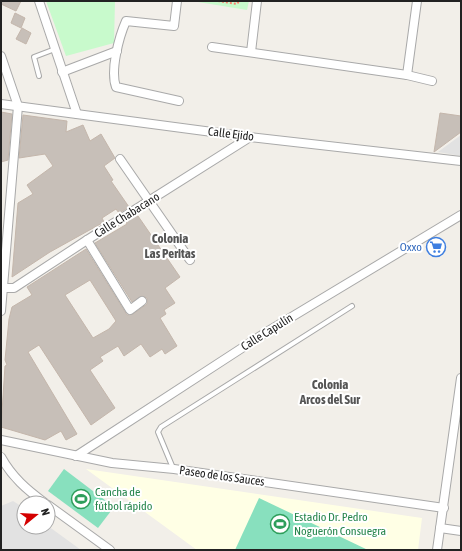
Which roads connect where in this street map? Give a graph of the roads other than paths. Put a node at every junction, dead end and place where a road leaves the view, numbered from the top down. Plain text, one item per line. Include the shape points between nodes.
1 (39, 1) edge
2 (177, 1) edge
3 (256, 1) edge
4 (417, 1) edge
5 (55, 48) junction
6 (212, 48) dead end
7 (117, 52) junction
8 (250, 52) junction
9 (1, 56) edge
10 (62, 72) junction
11 (407, 75) junction
12 (39, 76) dead end
13 (432, 81) dead end
14 (179, 101) dead end
15 (1, 104) edge
16 (18, 106) junction
17 (77, 114) junction
18 (250, 137) junction
19 (120, 159) dead end
20 (461, 161) edge
21 (148, 201) junction
22 (461, 215) edge
23 (87, 240) junction
24 (190, 260) dead end
25 (3, 288) junction
26 (142, 301) dead end
27 (1, 306) edge
28 (352, 306) dead end
29 (1, 311) edge
30 (461, 378) edge
31 (1, 440) edge
32 (452, 447) junction
33 (461, 448) edge
34 (76, 456) junction
35 (1, 458) edge
36 (174, 469) junction
37 (34, 495) edge
38 (444, 508) junction
39 (56, 511) edge
40 (440, 528) junction
41 (461, 531) edge
42 (110, 550) edge
43 (437, 550) edge

1 - 5 street
2 - 7 street via 174,26 126,21
3 - 8 street
4 - 11 street
5 - 10 street
5 - 12 lane via 34,58
6 - 8 street
7 - 10 street
7 - 14 street via 113,80 116,88
8 - 11 street
9 - 16 street
10 - 17 street
11 - 13 street
15 - 16 street, Calle Ejido
16 - 17 street, Calle Ejido
16 - 25 street
17 - 18 street, Calle Ejido
18 - 20 street, Calle Ejido
18 - 21 street, Calle Chabacano
19 - 21 street
21 - 23 street, Calle Chabacano
21 - 24 street
22 - 34 street, Calle Capulín via 265,333
23 - 25 street, Calle Chabacano via 14,288
23 - 26 street via 130,310
25 - 27 street
27 - 29 street
28 - 36 lane via 161,427 158,432 160,440
30 - 32 street
31 - 34 street, Paseo de los Sauces
32 - 33 street
32 - 38 street
34 - 36 street, Paseo de los Sauces via 112,463
35 - 37 street via 6,467
36 - 38 street, Paseo de los Sauces
38 - 40 street
39 - 42 street
40 - 41 street
40 - 43 street

